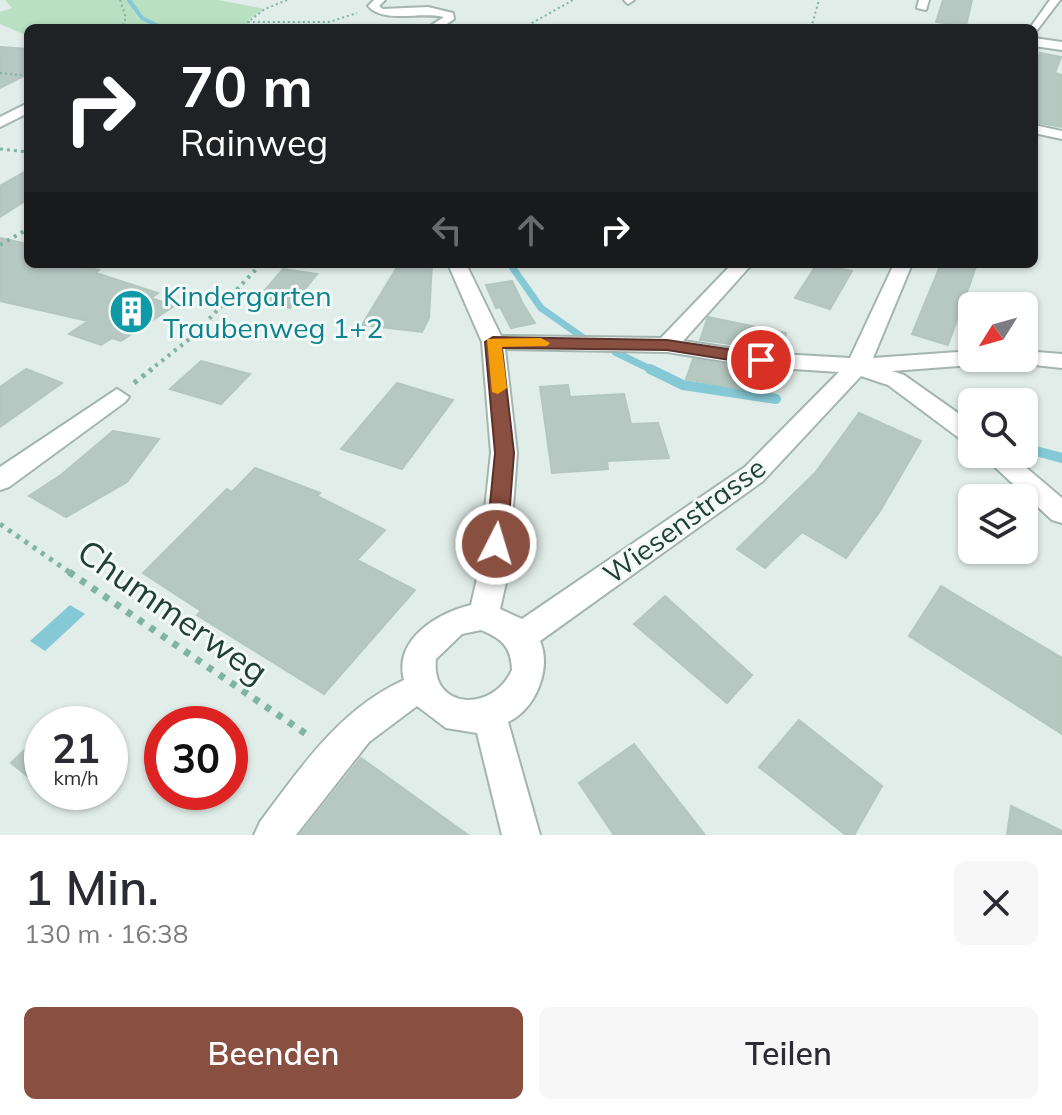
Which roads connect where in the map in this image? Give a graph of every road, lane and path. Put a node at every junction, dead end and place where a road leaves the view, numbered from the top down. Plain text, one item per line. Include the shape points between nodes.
1 (120, 0) edge
2 (287, 0) edge
3 (573, 0) edge
4 (819, 0) edge
5 (1055, 0) edge
6 (377, 3) edge
7 (123, 24) edge
8 (440, 24) edge
9 (530, 24) edge
10 (812, 24) edge
11 (1038, 25) edge
12 (1038, 43) edge
13 (1062, 46) edge
14 (0, 73) edge
15 (24, 76) edge
16 (24, 109) edge
17 (0, 123) edge
18 (1038, 130) edge
19 (1062, 135) edge
20 (0, 149) edge
21 (24, 152) edge
22 (24, 231) edge
23 (0, 245) edge
24 (257, 268) edge
25 (459, 268) edge
26 (739, 268) edge
27 (901, 268) edge
28 (493, 342) junction
29 (667, 345) junction
30 (958, 359) edge
31 (1038, 359) edge
32 (1062, 361) edge
33 (858, 366) junction
34 (117, 397) joint
35 (958, 425) edge
36 (1010, 468) edge
37 (0, 480) edge
38 (1062, 513) edge
39 (0, 524) edge
40 (483, 616) junction
41 (521, 637) junction
42 (423, 687) junction
43 (489, 715) junction
44 (317, 741) dead end
45 (273, 835) edge
46 (521, 835) edge

1 - 7 path
2 - 6 path via 248,22 329,22
3 - 9 path
4 - 10 path
5 - 11 street
6 - 8 street via 380,12 437,10 449,15
12 - 13 street
14 - 15 path
16 - 17 street
18 - 19 street
20 - 21 path
22 - 23 path
24 - 34 path via 192,337
25 - 28 street
26 - 29 street
27 - 33 street, Wiesenstrasse
28 - 29 street
28 - 40 street via 504,453 493,574
29 - 33 street via 761,360
30 - 33 street
31 - 32 street
33 - 35 street via 896,380
33 - 41 street, Wiesenstrasse via 754,474
34 - 37 street
36 - 38 street
39 - 44 path, Chummerweg
40 - 41 street via 511,626
40 - 42 street via 464,617 432,636 419,669
41 - 43 street via 529,653 523,690
42 - 43 street via 450,713
42 - 45 street via 376,711 327,763
43 - 46 street

